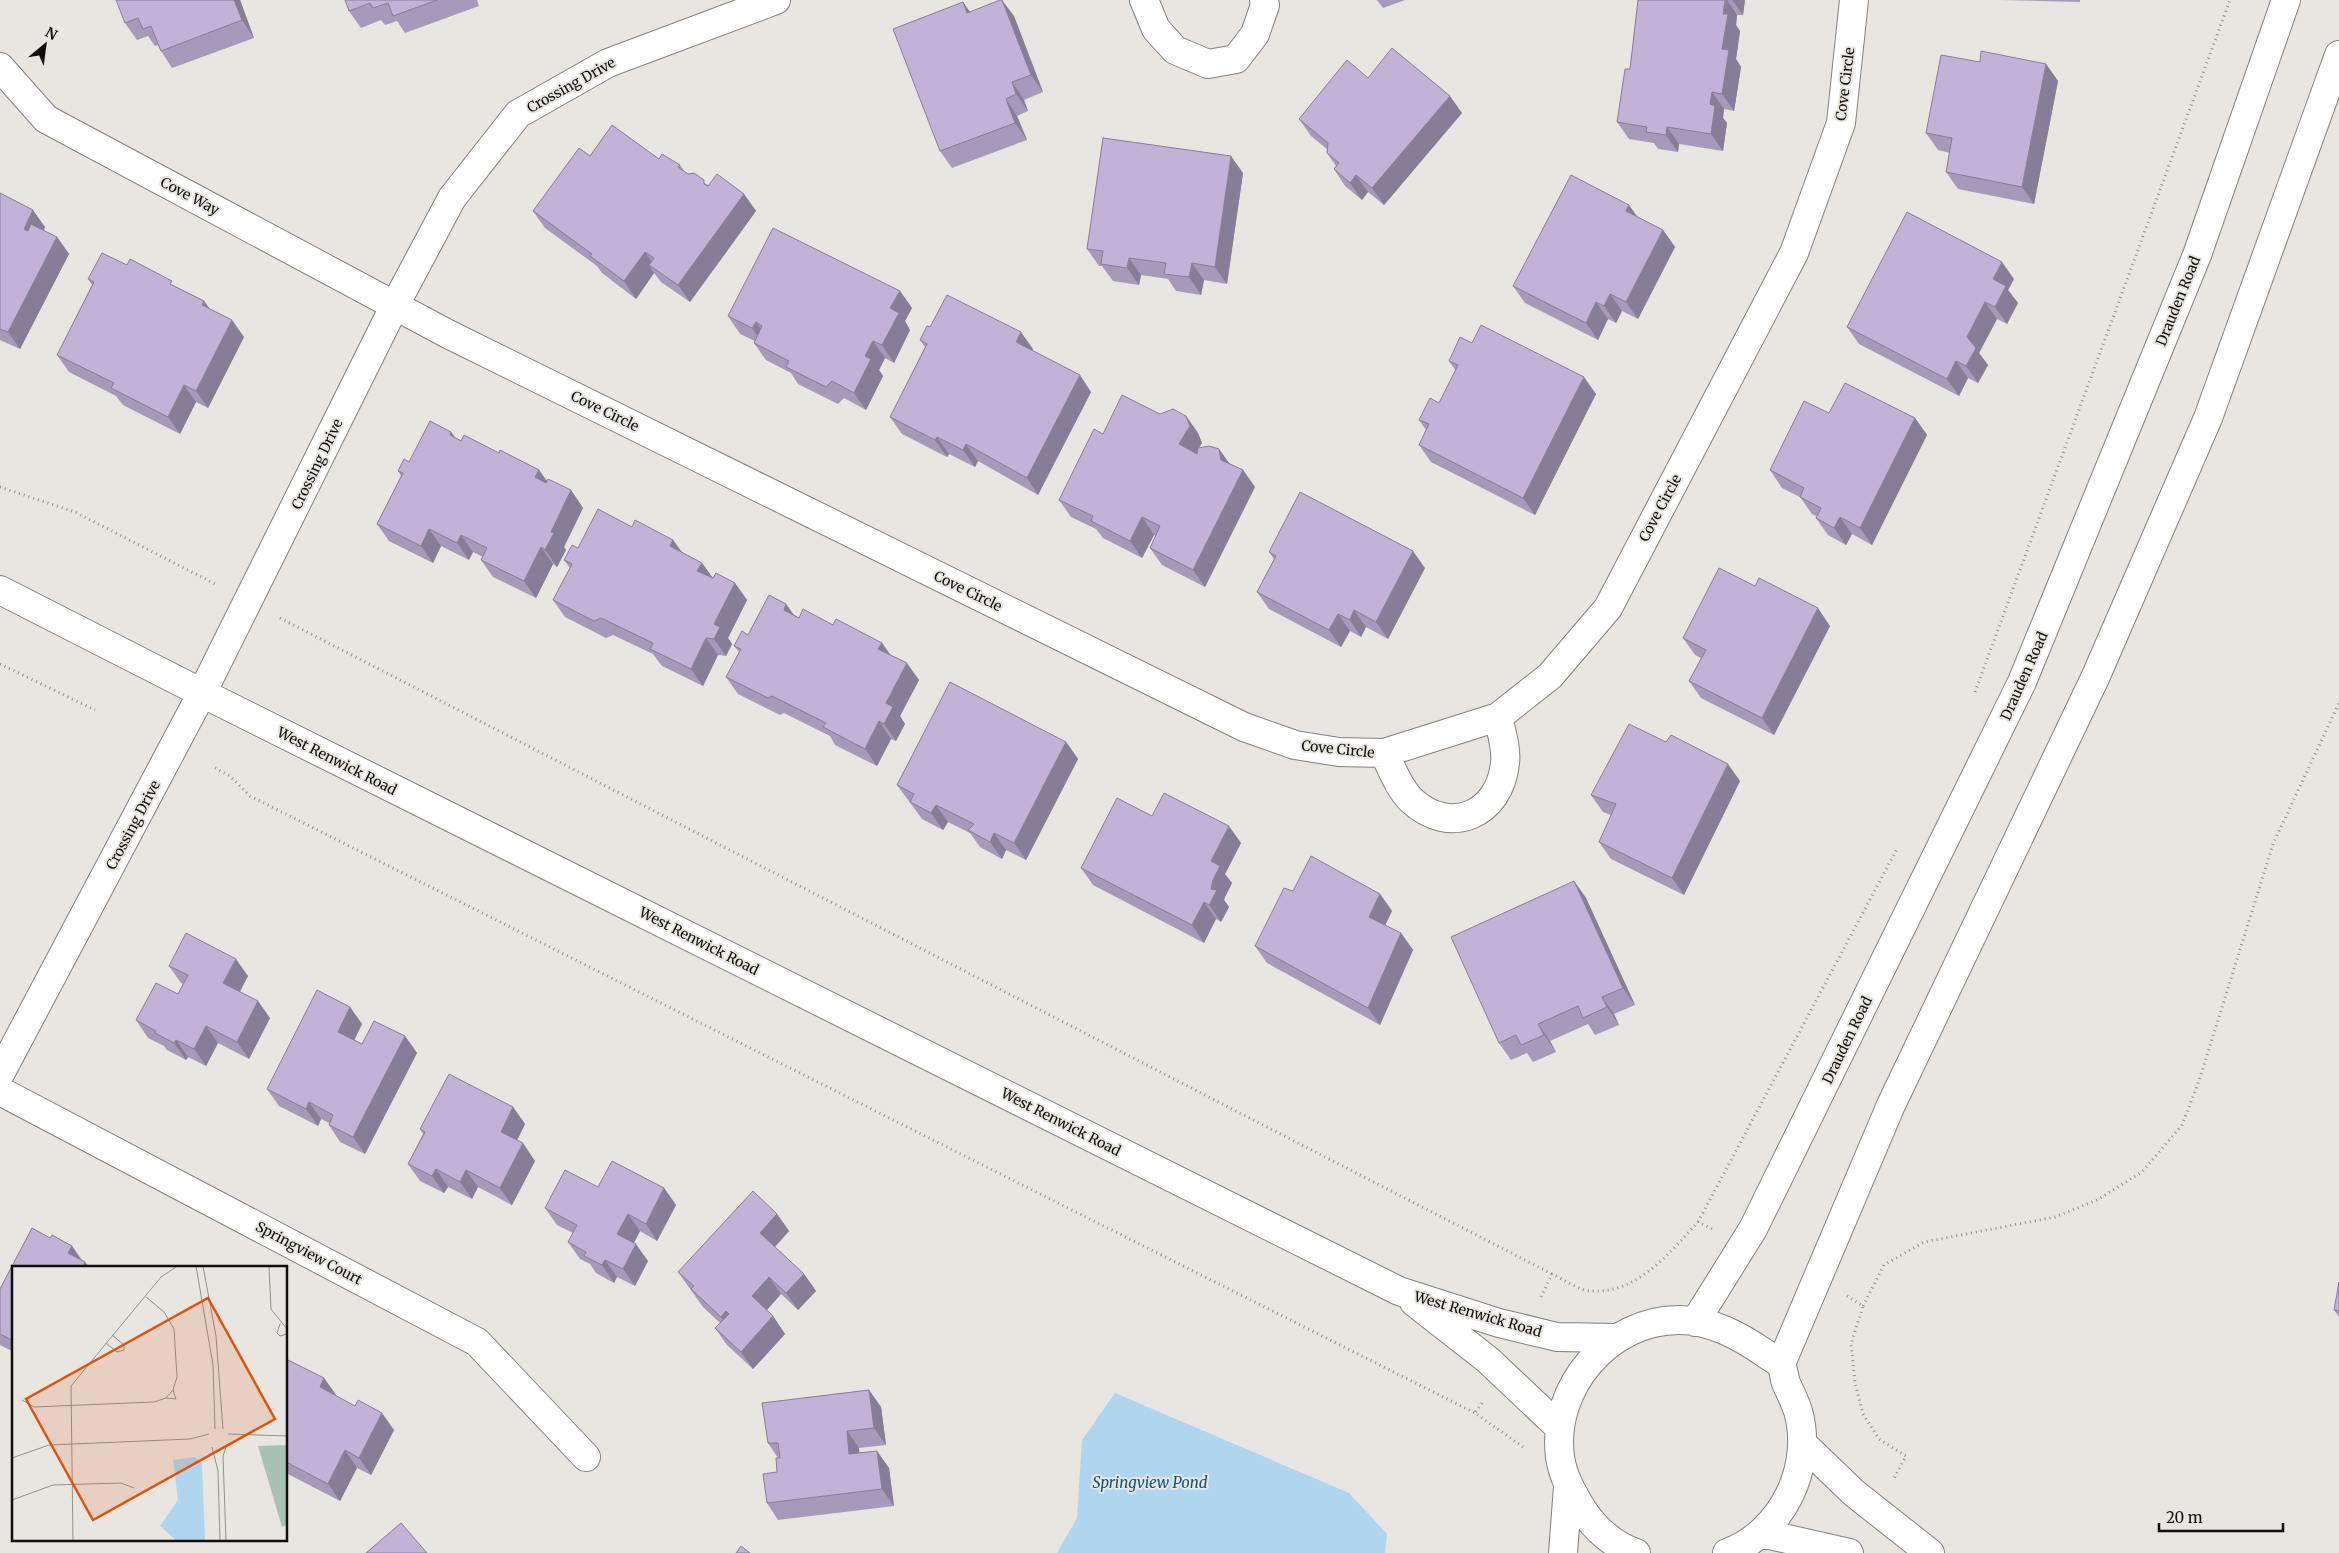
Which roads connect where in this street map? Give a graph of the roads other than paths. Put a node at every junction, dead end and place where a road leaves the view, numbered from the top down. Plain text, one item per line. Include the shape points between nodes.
1 (776, 0) edge
2 (1144, 0) edge
3 (1264, 0) edge
4 (1854, 0) edge
5 (2286, 0) edge
6 (2339, 55) edge
7 (0, 67) edge
8 (395, 305) junction
9 (0, 590) edge
10 (202, 694) junction
11 (1498, 717) junction
12 (1384, 753) junction
13 (0, 1074) edge
14 (0, 1091) edge
15 (1399, 1291) junction
16 (1695, 1322) junction
17 (1617, 1338) junction
18 (1780, 1364) junction
19 (1560, 1428) junction
20 (1802, 1444) junction
21 (586, 1457) dead end
22 (1568, 1487) junction
23 (1761, 1533) junction
24 (1563, 1553) edge
25 (1636, 1553) edge
26 (1727, 1553) edge
27 (1849, 1553) edge
28 (1930, 1553) edge

1 - 8 street, Crossing Drive via 608,62 518,114 452,198
2 - 3 street via 1156,30 1175,50 1208,64 1236,59 1255,34 1266,5
4 - 11 street, Cove Circle via 1841,123 1794,253 1608,608 1550,676
5 - 16 street, Drauden Road via 2197,255 2022,682 1753,1230
6 - 18 street via 2208,418 2094,678 1891,1104
7 - 8 street, Cove Way via 46,119
8 - 10 street, Crossing Drive
8 - 12 street, Cove Circle via 1244,728 1295,744 1339,752
9 - 10 street, West Renwick Road
10 - 13 street, Crossing Drive
10 - 15 street, West Renwick Road
11 - 12 street, Cove Circle
11 - 12 street via 1506,760 1502,780 1496,795 1479,812 1461,818 1444,818 1425,810 1406,793
14 - 21 street, Springview Court via 478,1342
15 - 17 street, West Renwick Road via 1499,1323 1557,1337
15 - 19 street, West Renwick Road via 1488,1360
16 - 17 street via 1679,1320 1647,1325
16 - 18 street via 1711,1324 1745,1339
17 - 19 street via 1595,1355 1578,1376 1566,1401
18 - 20 street via 1798,1412
19 - 22 street via 1560,1458
20 - 23 street via 1800,1469 1791,1493
20 - 28 street via 1854,1493
22 - 24 street
22 - 25 street via 1591,1523 1624,1549
23 - 26 street
23 - 27 street

